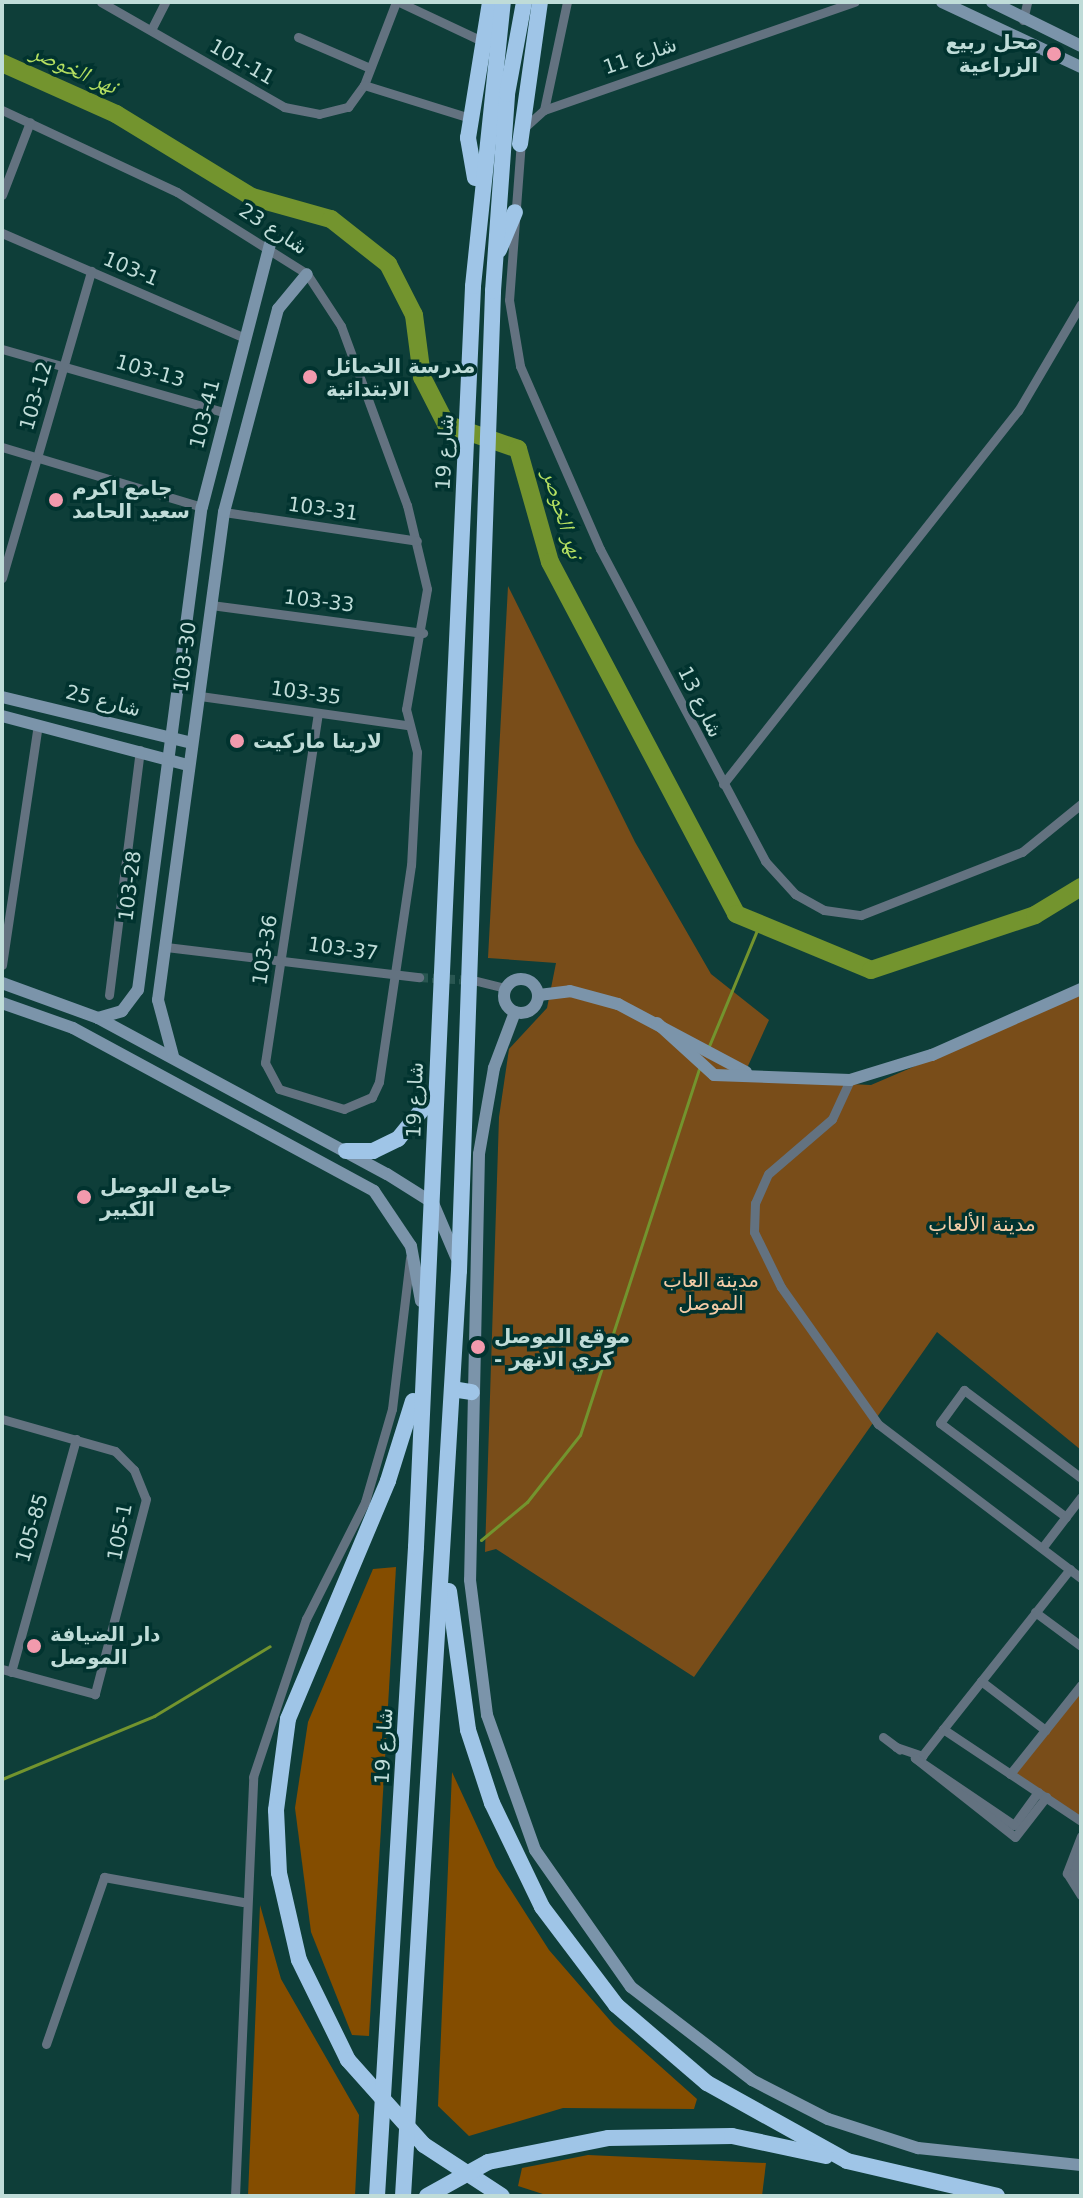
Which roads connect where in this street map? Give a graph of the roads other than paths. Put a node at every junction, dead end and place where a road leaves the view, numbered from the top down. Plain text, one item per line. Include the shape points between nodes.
1 (101, 2) edge
2 (165, 2) edge
3 (398, 2) edge
4 (540, 2) edge
5 (567, 2) edge
6 (855, 2) edge
7 (992, 2) edge
8 (1027, 2) edge
9 (499, 3) edge
10 (944, 4) edge
11 (523, 6) edge
12 (1023, 20) junction
13 (151, 30) junction
14 (298, 37) dead end
15 (482, 41) junction
16 (1081, 46) edge
17 (1081, 67) edge
18 (370, 68) junction
19 (364, 85) junction
20 (2, 110) edge
21 (544, 110) junction
22 (470, 118) junction
23 (30, 122) junction
24 (520, 144) junction
25 (2, 195) edge
26 (479, 205) junction
27 (515, 212) junction
28 (2, 233) edge
29 (270, 244) junction
30 (494, 267) junction
31 (91, 271) junction
32 (307, 274) junction
33 (1081, 304) edge
34 (245, 338) junction
35 (2, 349) edge
36 (64, 365) junction
37 (236, 373) junction
38 (259, 380) junction
39 (226, 413) junction
40 (2, 447) edge
41 (37, 456) junction
42 (202, 507) junction
43 (224, 512) junction
44 (417, 541) junction
45 (2, 578) edge
46 (211, 605) junction
47 (423, 633) junction
48 (200, 696) junction
49 (2, 697) edge
50 (318, 713) junction
51 (2, 716) edge
52 (38, 725) junction
53 (407, 725) junction
54 (171, 739) junction
55 (192, 743) junction
56 (140, 750) junction
57 (166, 759) junction
58 (187, 765) junction
59 (723, 784) junction
60 (1081, 804) edge
61 (166, 947) junction
62 (282, 959) junction
63 (2, 965) edge
64 (391, 973) junction
65 (419, 977) tunnel mouth
66 (477, 981) tunnel mouth
67 (2, 983) edge
68 (506, 988) junction
69 (1081, 989) edge
70 (109, 995) dead end
71 (539, 995) junction
72 (2, 1003) edge
73 (515, 1012) junction
74 (98, 1018) junction
75 (657, 1023) junction
76 (173, 1056) junction
77 (753, 1074) junction
78 (850, 1080) junction
79 (435, 1094) junction
80 (346, 1151) junction
81 (387, 1174) junction
82 (374, 1191) junction
83 (433, 1203) junction
84 (411, 1246) junction
85 (459, 1271) junction
86 (422, 1308) junction
87 (420, 1351) junction
88 (452, 1389) junction
89 (472, 1392) junction
90 (3, 1421) edge
91 (76, 1439) junction
92 (1081, 1478) edge
93 (1081, 1497) edge
94 (1066, 1517) junction
95 (445, 1518) junction
96 (1042, 1548) junction
97 (1070, 1569) junction
98 (1081, 1578) edge
99 (1035, 1612) junction
100 (1081, 1646) edge
101 (6, 1670) edge
102 (981, 1681) junction
103 (1081, 1685) edge
104 (943, 1729) junction
105 (1045, 1730) junction
106 (883, 1737) dead end
107 (920, 1760) junction
108 (1010, 1774) junction
109 (1042, 1795) junction
110 (1081, 1821) edge
111 (1081, 1836) edge
112 (1081, 1849) edge
113 (1081, 1886) edge
114 (1081, 1895) edge
115 (243, 1902) junction
116 (46, 2044) dead end
117 (847, 2161) junction
118 (1081, 2165) edge
119 (235, 2196) edge
120 (377, 2196) edge
121 (403, 2196) edge
122 (427, 2196) edge
123 (502, 2196) edge
124 (997, 2196) edge

1 - 13 street, 101-11
2 - 13 street
3 - 15 street
3 - 18 street
4 - 24 highway
5 - 21 street
6 - 21 street, شارع 11
7 - 12 main road
8 - 12 street
9 - 15 highway
9 - 26 highway, شارع 19
10 - 17 main road
11 - 30 highway, شارع 19 via 507,94
12 - 16 main road
13 - 19 street, 101-11 via 284,107 319,114 348,107
14 - 18 street
15 - 22 highway
18 - 19 street
19 - 22 street
20 - 23 street, شارع 23
21 - 24 street via 528,121
22 - 26 highway
23 - 25 street
23 - 29 street, شارع 23
24 - 27 street
26 - 79 highway, شارع 19
27 - 30 highway
27 - 59 street, شارع 13 via 509,300 525,379 600,549
28 - 31 street, 103-1
29 - 32 street, شارع 23
29 - 34 main road, 103-41
30 - 85 highway, شارع 19
31 - 34 street, 103-1
31 - 36 street, 103-12
32 - 38 main road, 103-30 via 281,301
32 - 44 street, شارع 23 via 341,326
33 - 59 street via 1018,411
34 - 37 main road, 103-41
35 - 36 street, 103-13
36 - 39 street, 103-13
36 - 41 street, 103-12
37 - 38 main road
37 - 39 main road, 103-41
38 - 43 main road, 103-30
39 - 42 main road, 103-41
40 - 41 street
41 - 42 street
41 - 45 street, 103-12
42 - 54 main road, 103-41
43 - 44 street, 103-31
43 - 46 main road, 103-30
44 - 47 street, شارع 23 via 427,580
46 - 47 street, 103-33
46 - 48 main road, 103-30
47 - 53 street, شارع 23
48 - 50 street, 103-35
48 - 55 main road, 103-30
49 - 54 main road, شارع 25
50 - 53 street, 103-35
50 - 62 street, 103-36
51 - 52 main road, شارع 25
52 - 56 main road, شارع 25
52 - 63 street
53 - 64 street via 417,756 412,851
54 - 55 main road, شارع 25
54 - 57 main road, 103-28
55 - 58 main road, 103-30
56 - 57 main road, شارع 25
56 - 70 street, 103-28
57 - 58 main road, شارع 25
57 - 74 main road, 103-28 via 138,990 122,1011
58 - 61 main road, 103-30
59 - 60 street, شارع 13 via 765,861 795,894 824,910 861,915 1009,859
61 - 62 street, 103-37
61 - 76 main road, 103-30 via 158,1017
62 - 64 street, 103-37
62 - 64 street, 103-36 via 268,1078 323,1107 355,1108 372,1097
64 - 65 street, 103-37
66 - 68 street
67 - 74 main road
68 - 71 main road via 526,979
68 - 73 main road via 506,1005
69 - 78 main road via 932,1055
71 - 73 main road via 531,1011
71 - 75 main road via 589,995
72 - 82 main road via 123,1053
73 - 89 main road via 494,1068 479,1154
74 - 76 main road
75 - 77 main road
75 - 77 main road via 708,1073
76 - 80 main road
77 - 78 main road
78 - 96 street via 832,1119 762,1183 754,1232 781,1287 878,1424
79 - 80 highway via 398,1139 373,1151
79 - 83 highway, شارع 19
80 - 81 main road
81 - 82 main road
81 - 83 main road
82 - 84 main road
83 - 85 main road
83 - 86 highway, شارع 19
84 - 86 main road
84 - 115 street via 392,1409 365,1502 274,1700 253,1777
85 - 88 highway, شارع 19
86 - 87 highway, شارع 19
87 - 120 highway, شارع 19
87 - 123 highway via 396,1461 305,1666 281,1750 276,1810 283,1900 299,1960 370,2091 424,2145
88 - 89 highway
88 - 95 highway, شارع 19
89 - 118 main road via 470,1580 487,1715 535,1850 604,1956 692,2040 828,2119 918,2148
90 - 91 street, 105-1
91 - 101 street, 105-85
91 - 101 street, 105-1 via 115,1451 134,1470 146,1499 95,1694
92 - 94 street via 964,1390 940,1423
93 - 94 street
94 - 96 street
95 - 117 highway via 468,1730 520,1868 589,1973 645,2033 736,2102
95 - 121 highway, شارع 19
96 - 97 street
97 - 98 street
97 - 99 street
99 - 100 street
99 - 102 street
102 - 104 street
102 - 105 street
103 - 105 street
104 - 107 street
104 - 108 street
105 - 108 street
106 - 107 street
107 - 109 street via 1015,1837
108 - 109 street
109 - 110 street
111 - 114 street via 1067,1873
112 - 113 street via 1074,1874
115 - 116 street via 104,1877
115 - 119 street
117 - 122 highway via 732,2136 608,2138 488,2162
117 - 124 highway

